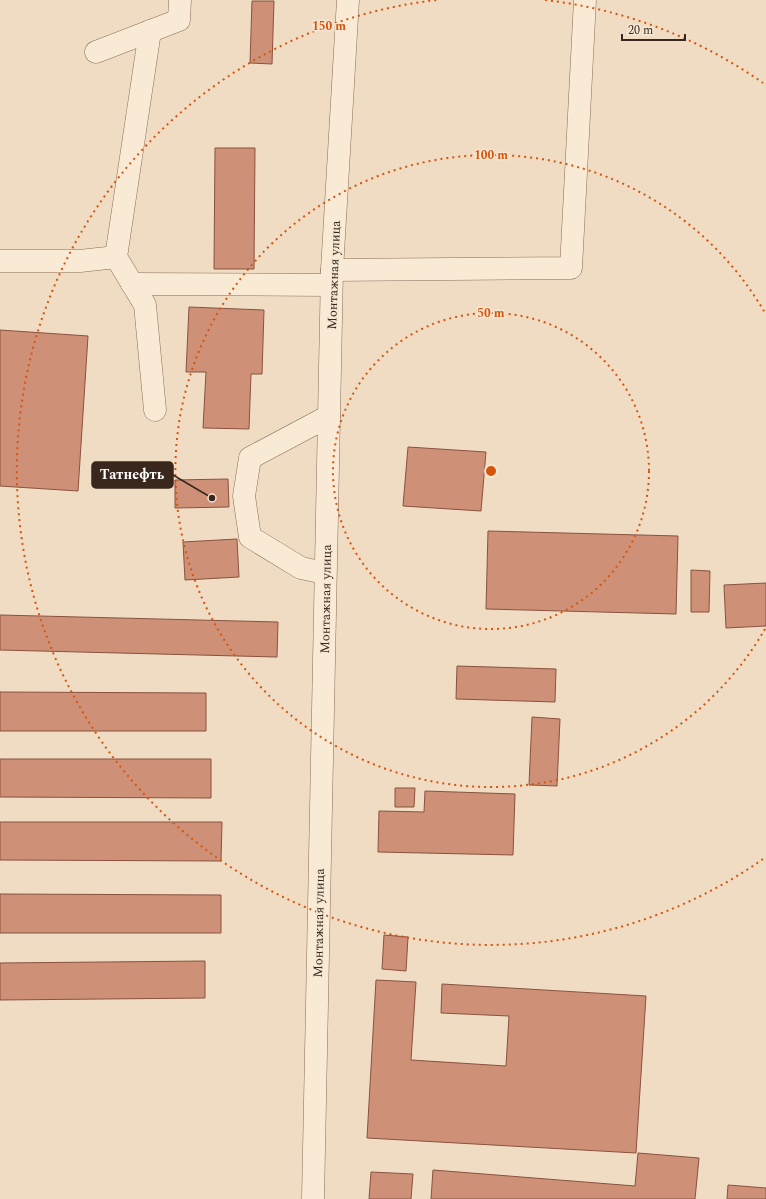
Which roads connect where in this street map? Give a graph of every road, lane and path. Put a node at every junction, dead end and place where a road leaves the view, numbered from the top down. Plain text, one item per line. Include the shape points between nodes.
1 (180, 0) edge
2 (348, 0) edge
3 (585, 0) edge
4 (150, 31) junction
5 (96, 52) dead end
6 (116, 257) junction
7 (0, 261) edge
8 (332, 277) junction
9 (132, 284) junction
10 (155, 410) dead end
11 (330, 416) junction
12 (326, 574) junction
13 (313, 1199) edge

1 - 4 street via 179,20
2 - 8 street, Монтажная улица
3 - 8 street via 571,268
4 - 5 street
4 - 6 street
6 - 7 street via 80,261
6 - 9 street
8 - 9 street
8 - 11 street, Монтажная улица
9 - 10 street via 145,305
11 - 12 street, Монтажная улица
11 - 12 street via 250,458 244,496 250,537 301,568
12 - 13 street, Монтажная улица

